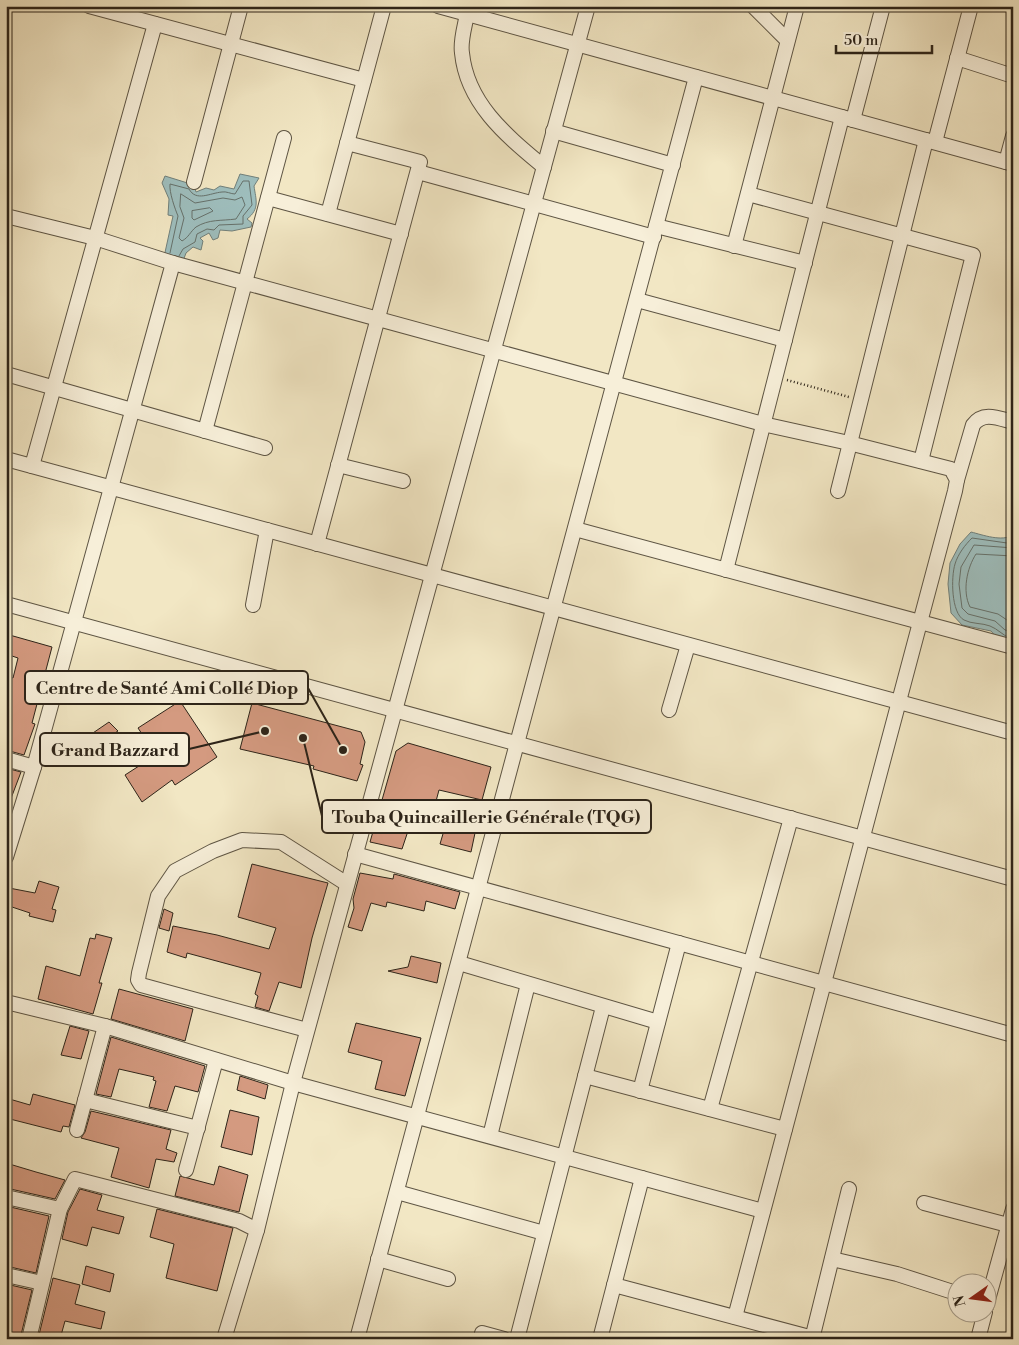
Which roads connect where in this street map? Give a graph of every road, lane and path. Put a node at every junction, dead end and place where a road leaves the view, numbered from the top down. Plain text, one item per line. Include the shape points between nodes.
1 (89, 6) edge
2 (241, 6) edge
3 (384, 6) edge
4 (438, 6) edge
5 (588, 6) edge
6 (753, 6) edge
7 (797, 6) edge
8 (883, 6) edge
9 (971, 6) edge
10 (112, 9) edge
11 (467, 14) junction
12 (154, 24) junction
13 (787, 40) junction
14 (231, 44) junction
15 (576, 44) junction
16 (957, 58) junction
17 (1013, 76) edge
18 (696, 77) junction
19 (364, 80) junction
20 (774, 98) junction
21 (848, 118) junction
22 (553, 131) junction
23 (1013, 136) edge
24 (284, 138) dead end
25 (930, 141) junction
26 (347, 143) junction
27 (1009, 163) edge
28 (673, 165) junction
29 (544, 167) junction
30 (418, 172) junction
31 (194, 182) dead end
32 (748, 194) junction
33 (268, 198) junction
34 (533, 204) junction
35 (818, 213) junction
36 (328, 214) junction
37 (6, 216) edge
38 (655, 231) junction
39 (401, 234) junction
40 (902, 235) junction
41 (95, 238) junction
42 (734, 246) junction
43 (173, 263) junction
44 (805, 263) junction
45 (245, 282) junction
46 (637, 300) junction
47 (378, 319) junction
48 (785, 340) junction
49 (493, 350) junction
50 (6, 374) edge
51 (776, 377) junction
52 (614, 383) junction
53 (54, 388) junction
54 (860, 400) junction
55 (132, 410) junction
56 (1013, 422) edge
57 (763, 424) junction
58 (205, 431) junction
59 (849, 443) junction
60 (265, 448) dead end
61 (6, 459) edge
62 (921, 461) junction
63 (338, 465) junction
64 (32, 466) junction
65 (957, 480) junction
66 (403, 481) dead end
67 (111, 488) junction
68 (838, 491) dead end
69 (575, 529) junction
70 (267, 530) junction
71 (317, 544) junction
72 (726, 570) junction
73 (431, 575) junction
74 (6, 604) edge
75 (253, 605) dead end
76 (554, 608) junction
77 (74, 622) junction
78 (919, 622) junction
79 (688, 645) junction
80 (1013, 647) edge
81 (898, 702) junction
82 (394, 710) junction
83 (669, 710) dead end
84 (1013, 733) edge
85 (518, 744) junction
86 (6, 758) edge
87 (34, 767) junction
88 (791, 818) junction
89 (862, 838) junction
90 (355, 854) junction
91 (6, 857) edge
92 (1013, 879) edge
93 (347, 884) junction
94 (479, 888) junction
95 (679, 943) junction
96 (458, 963) junction
97 (751, 963) junction
98 (824, 983) junction
99 (528, 984) junction
100 (6, 1002) edge
101 (604, 1007) junction
102 (658, 1022) junction
103 (105, 1026) junction
104 (307, 1030) junction
105 (1013, 1035) edge
106 (216, 1060) junction
107 (585, 1076) junction
108 (293, 1083) junction
109 (640, 1091) junction
110 (85, 1100) junction
111 (710, 1109) junction
112 (417, 1116) junction
113 (198, 1128) junction
114 (785, 1129) junction
115 (77, 1130) dead end
116 (490, 1136) junction
117 (564, 1157) junction
118 (186, 1170) dead end
119 (642, 1178) junction
120 (850, 1189) dead end
121 (397, 1192) junction
122 (6, 1197) edge
123 (924, 1203) dead end
124 (60, 1209) junction
125 (1013, 1209) edge
126 (763, 1211) junction
127 (1008, 1225) junction
128 (257, 1230) junction
129 (544, 1233) junction
130 (378, 1259) junction
131 (832, 1259) junction
132 (996, 1272) edge
133 (6, 1275) edge
134 (448, 1279) dead end
135 (42, 1283) junction
136 (614, 1284) junction
137 (946, 1290) edge
138 (735, 1317) junction
139 (983, 1322) edge
140 (482, 1333) dead end
141 (814, 1338) edge
142 (29, 1339) edge
143 (224, 1339) edge
144 (357, 1339) edge
145 (504, 1339) edge
146 (517, 1339) edge
147 (600, 1339) edge
148 (978, 1339) edge

1 - 10 street
2 - 14 street
3 - 19 street
4 - 11 street
5 - 15 street
6 - 13 street
7 - 13 street
8 - 21 street
9 - 16 street
10 - 12 street
11 - 15 street
11 - 29 street via 462,52 469,83 495,125
12 - 14 street
12 - 41 street
13 - 20 street
14 - 19 street
14 - 31 street
15 - 18 street
15 - 22 street
16 - 17 street
16 - 25 street
18 - 20 street
18 - 28 street
19 - 26 street
20 - 21 street
20 - 32 street
21 - 25 street
21 - 35 street
22 - 28 street
22 - 29 street
23 - 27 street
24 - 33 street
25 - 27 street
25 - 40 street
26 - 30 street via 420,162
26 - 36 street
28 - 38 street
29 - 34 street
30 - 34 street
30 - 39 street
32 - 35 street
32 - 42 street
33 - 36 street
33 - 45 street
34 - 38 street
34 - 49 street
35 - 40 street
35 - 44 street
36 - 39 street
37 - 41 street
38 - 42 street
38 - 46 street
39 - 47 street
40 - 54 street
40 - 62 street via 973,255
41 - 43 street
41 - 53 street
42 - 44 street
43 - 45 street
43 - 55 street
44 - 48 street
45 - 47 street
45 - 58 street
46 - 48 street
46 - 52 street
47 - 49 street
47 - 63 street
48 - 51 street
49 - 52 street
49 - 73 street
50 - 53 street
51 - 54 path
51 - 57 street
52 - 57 street
52 - 69 street
53 - 55 street
53 - 64 street
54 - 59 street
55 - 58 street
55 - 67 street
56 - 65 street via 984,416 978,418 973,424
57 - 59 street
57 - 72 street
58 - 60 street
59 - 62 street
59 - 68 street
61 - 64 street
62 - 65 street via 951,470
63 - 66 street
63 - 71 street
64 - 67 street
65 - 78 street
67 - 70 street
67 - 77 street
69 - 72 street
69 - 76 street
70 - 71 street
70 - 75 street
71 - 73 street
72 - 78 street
73 - 76 street
73 - 82 street
74 - 77 street
76 - 79 street
76 - 85 street
77 - 82 street
77 - 87 street
78 - 80 street
78 - 81 street
79 - 81 street
79 - 83 street
81 - 84 street
81 - 89 street
82 - 85 street
82 - 90 street
85 - 88 street
85 - 94 street
86 - 87 street
87 - 91 street
88 - 89 street
88 - 97 street
89 - 92 street
89 - 98 street
90 - 93 street
90 - 94 street
93 - 104 street
93 - 104 street via 281,842 242,840 213,851 175,872 158,896 139,973 141,986
94 - 95 street
94 - 96 street
95 - 97 street
95 - 102 street
96 - 99 street
96 - 112 street
97 - 98 street
97 - 111 street
98 - 105 street
98 - 114 street
99 - 101 street
99 - 116 street
100 - 103 street
101 - 102 street
101 - 107 street
102 - 109 street
103 - 106 street
103 - 110 street
104 - 108 street
106 - 108 street
106 - 113 street
107 - 109 street
107 - 117 street
108 - 112 street
108 - 128 street
109 - 111 street
110 - 113 street
110 - 115 street
111 - 114 street
112 - 116 street
112 - 121 street
113 - 118 street
114 - 126 street
116 - 117 street
117 - 119 street
117 - 129 street
119 - 126 street
119 - 136 street
120 - 131 street
121 - 129 street
121 - 130 street
122 - 124 street
123 - 127 street
124 - 128 street via 75,1180 239,1221
124 - 135 street
125 - 127 street
126 - 138 street
127 - 132 street
128 - 143 street
129 - 146 street
130 - 134 street
130 - 144 street
131 - 137 street
131 - 141 street
133 - 135 street
135 - 142 street
136 - 138 street
136 - 147 street
138 - 141 street
139 - 148 street
140 - 145 street

